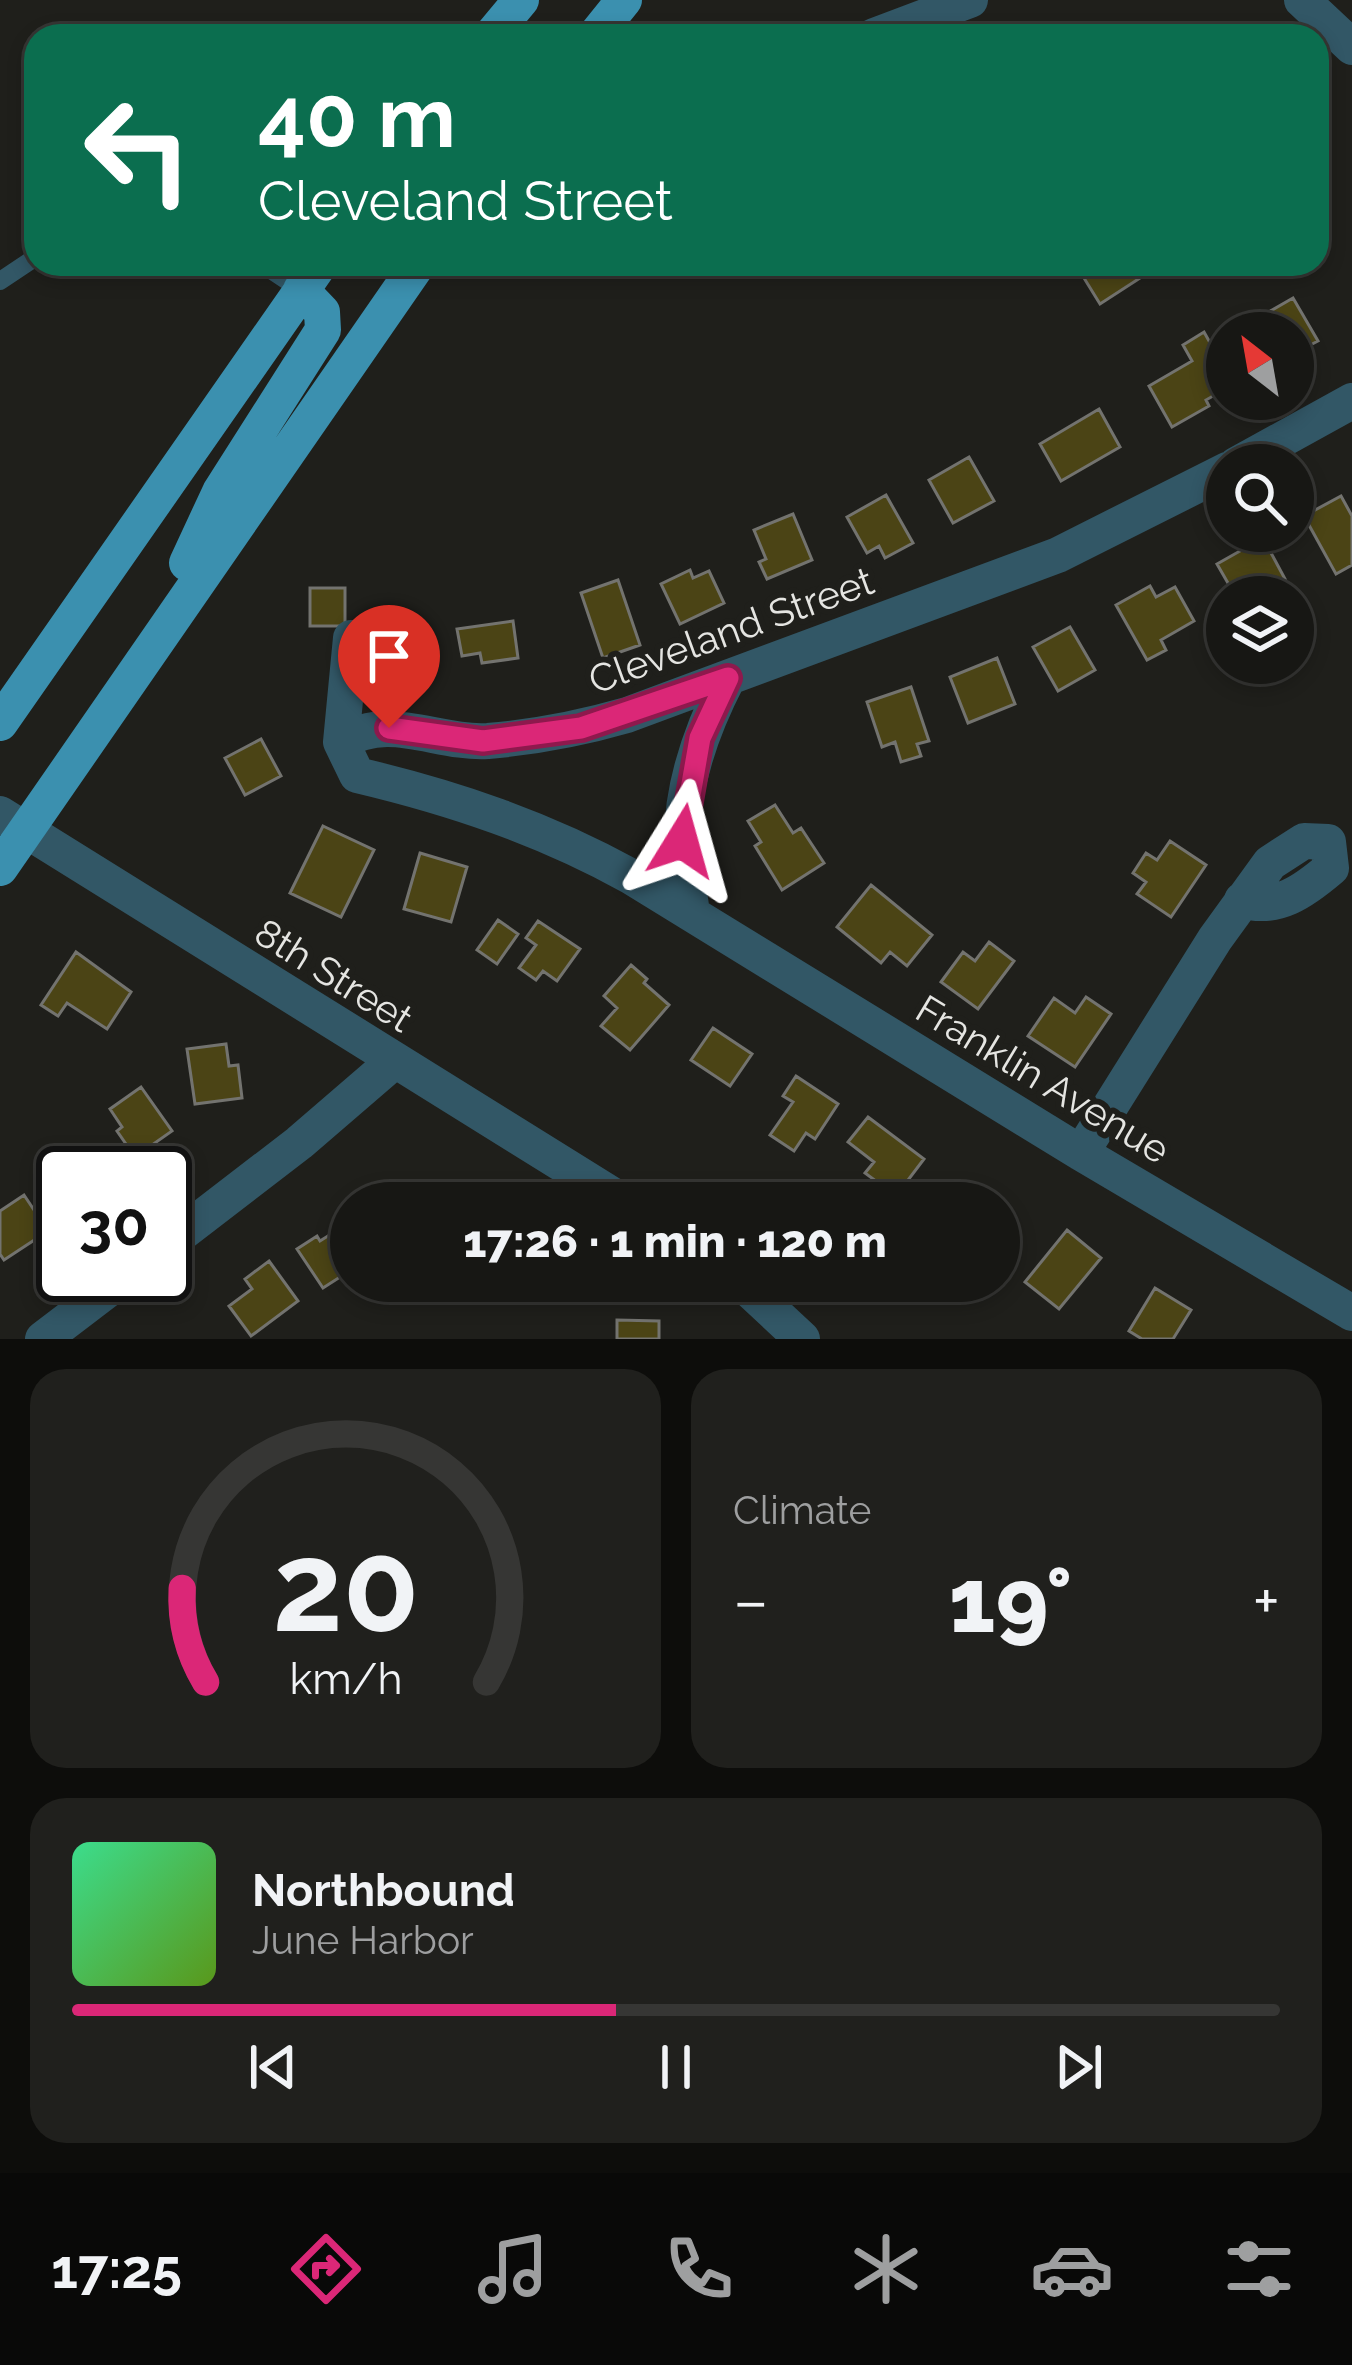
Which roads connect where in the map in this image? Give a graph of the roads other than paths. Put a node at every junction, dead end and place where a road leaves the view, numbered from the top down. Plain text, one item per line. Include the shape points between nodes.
1 (520, 0) edge
2 (624, 0) edge
3 (970, 0) edge
4 (1302, 0) edge
5 (501, 24) edge
6 (605, 24) edge
7 (906, 24) edge
8 (1328, 24) edge
9 (1329, 25) edge
10 (1352, 47) edge
11 (410, 276) edge
12 (310, 277) edge
13 (1352, 400) edge
14 (1273, 444) edge
15 (1206, 481) edge
16 (351, 638) dead end
17 (142, 659) junction
18 (728, 678) junction
19 (0, 723) edge
20 (341, 742) junction
21 (12, 823) edge
22 (0, 868) edge
23 (1242, 900) dead end
24 (692, 914) junction
25 (393, 1062) junction
26 (1082, 1153) junction
27 (591, 1182) edge
28 (192, 1225) edge
29 (92, 1302) edge
30 (762, 1302) edge
31 (1352, 1313) edge
32 (43, 1339) edge
33 (802, 1339) edge

1 - 5 main road
2 - 6 main road
3 - 7 street
4 - 8 street
9 - 10 street
11 - 17 main road
12 - 17 main road via 322,333 220,492
12 - 19 main road
13 - 14 street
15 - 18 street, Cleveland Street via 1058,555
16 - 20 street
17 - 21 main road
18 - 20 street, Cleveland Street via 581,728 483,741 363,729
18 - 24 street via 692,771 682,841
20 - 24 street, Franklin Avenue via 357,776 566,840
21 - 22 main road
21 - 25 street, 8th Street
23 - 26 street
24 - 26 street, Franklin Avenue
25 - 27 street, 8th Street
25 - 28 street
26 - 31 street, Franklin Avenue
29 - 32 street
30 - 33 street

